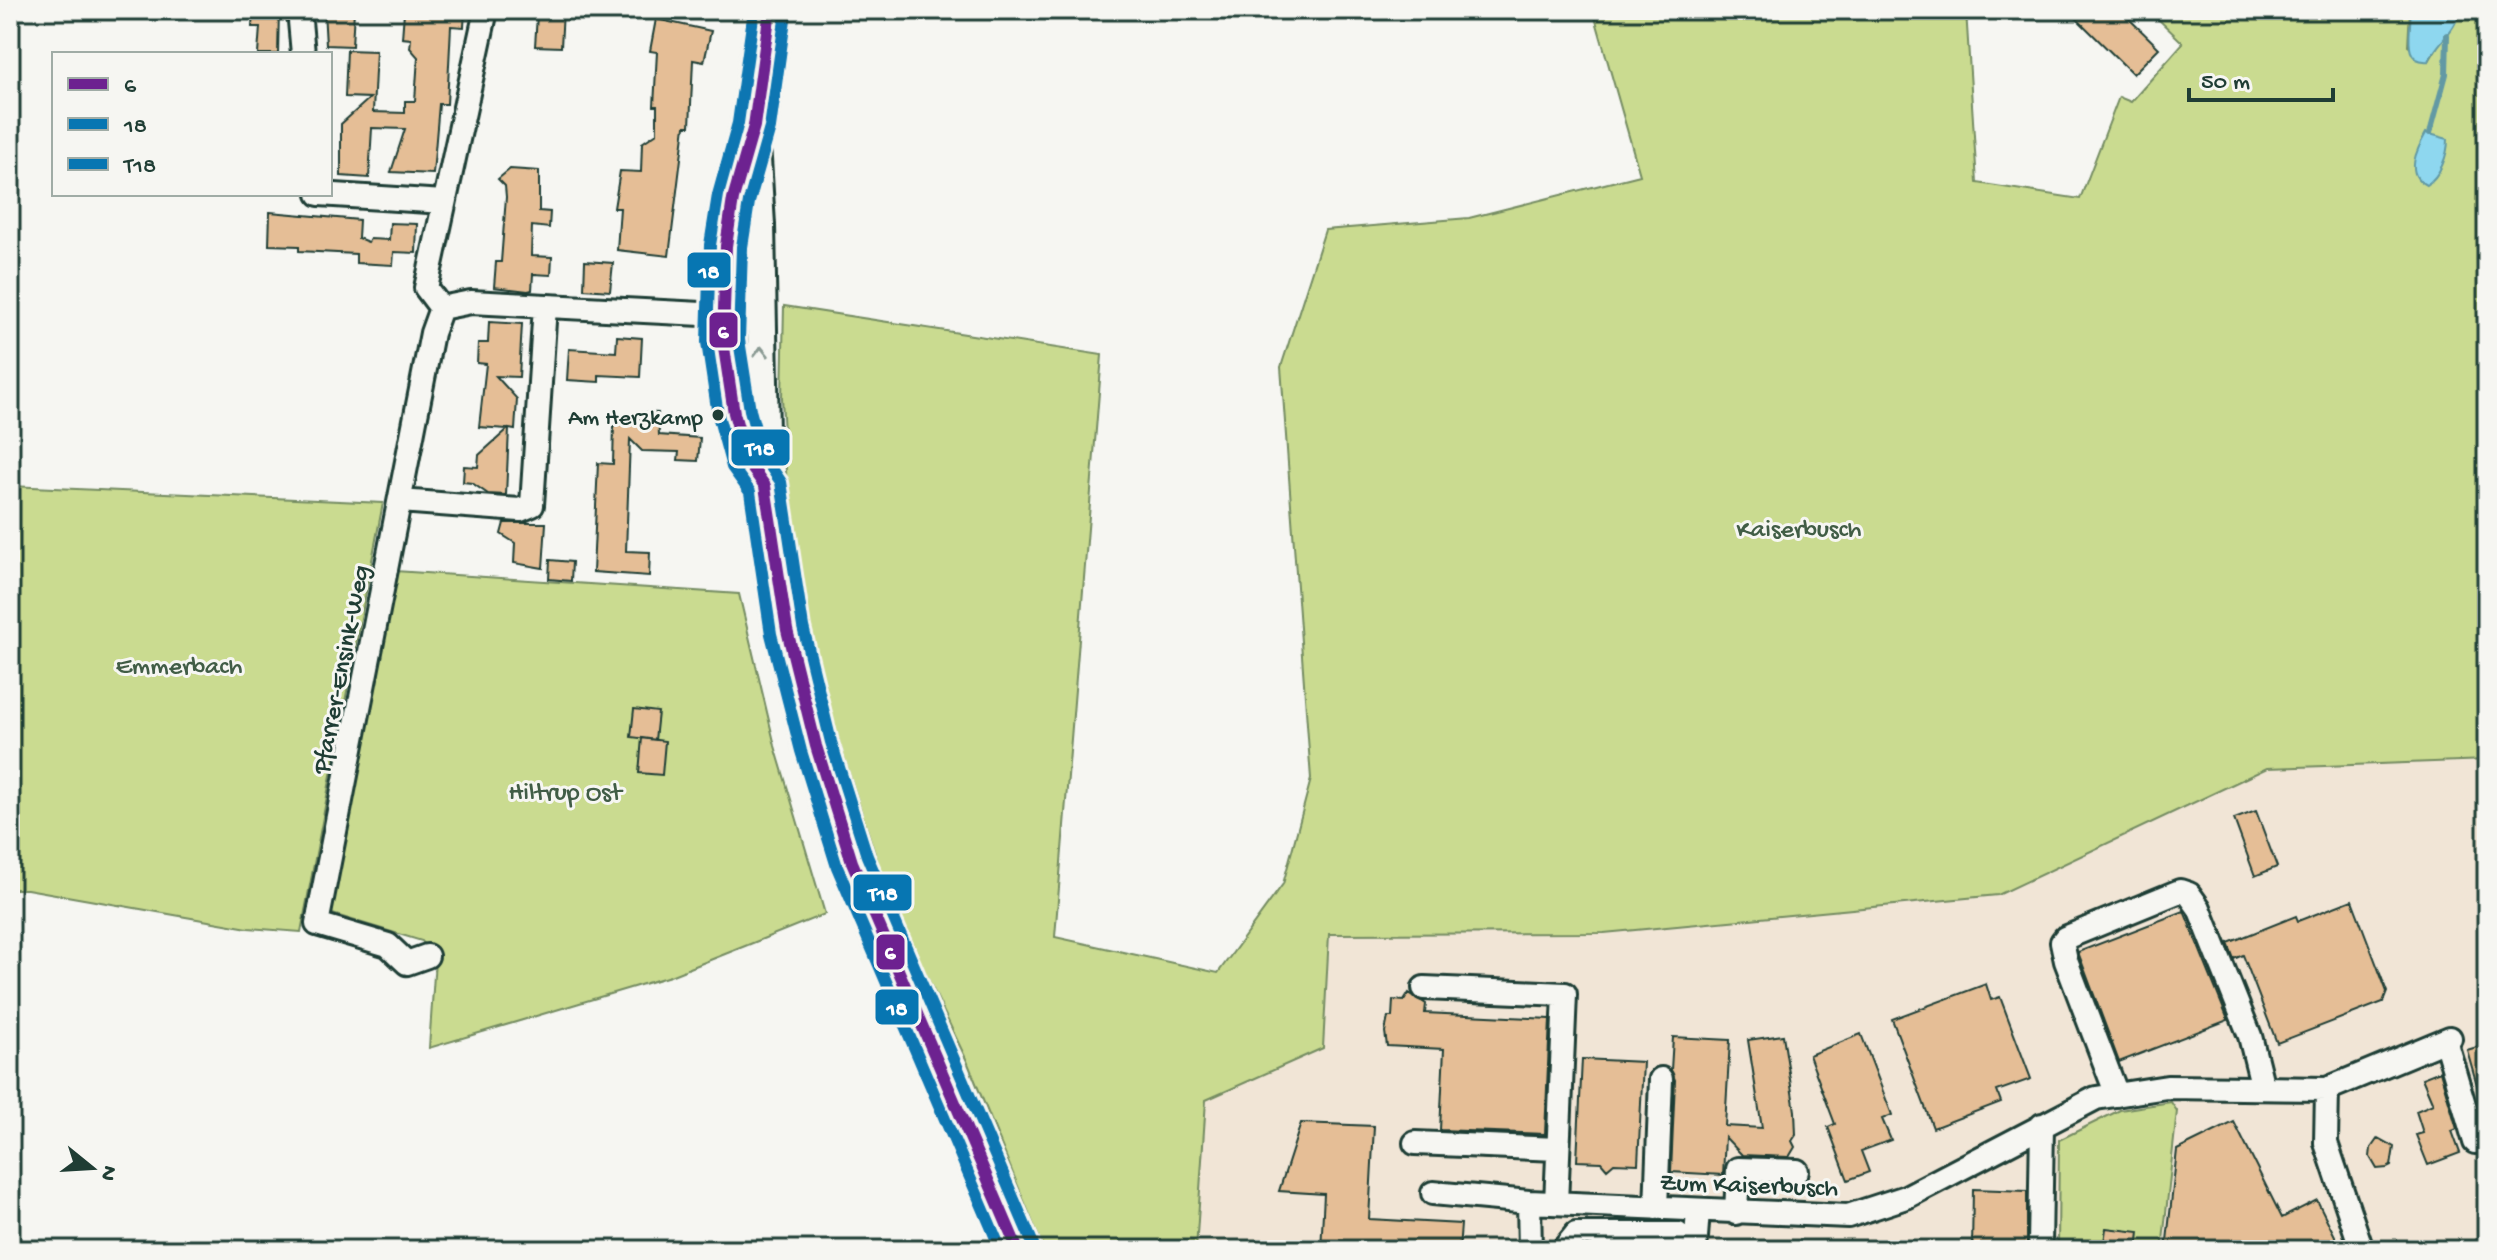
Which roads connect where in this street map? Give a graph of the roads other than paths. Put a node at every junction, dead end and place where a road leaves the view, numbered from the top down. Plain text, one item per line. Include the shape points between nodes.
1 (299, 10) edge
2 (486, 10) edge
3 (770, 10) edge
4 (303, 52) edge
5 (754, 126) junction
6 (332, 195) edge
7 (444, 202) junction
8 (545, 306) junction
9 (441, 308) junction
10 (723, 317) junction
11 (760, 317) junction
12 (765, 486) junction
13 (400, 501) junction
14 (427, 956) dead end
15 (1424, 988) dead end
16 (1661, 1079) dead end
17 (2263, 1088) junction
18 (2327, 1089) junction
19 (2117, 1095) junction
20 (2042, 1125) junction
21 (2475, 1142) dead end
22 (1415, 1143) dead end
23 (1558, 1149) junction
24 (1797, 1171) dead end
25 (1433, 1193) dead end
26 (1529, 1202) junction
27 (1556, 1203) junction
28 (1678, 1210) junction
29 (1736, 1213) junction
30 (1678, 1242) edge
31 (2040, 1246) dead end
32 (1018, 1250) edge
33 (1530, 1250) edge
34 (1563, 1250) edge
35 (1695, 1250) edge
36 (2362, 1250) edge

1 - 4 street
2 - 7 street
3 - 5 main road
5 - 10 main road via 729,221
5 - 11 main road
6 - 7 street
7 - 9 street via 426,288
8 - 9 street via 471,302
8 - 10 street
8 - 13 street via 532,505 520,510
9 - 13 street, Pfarrer-Ensink-Weg
10 - 11 street
10 - 12 main road via 734,413 747,461
12 -> 11 main road
12 - 32 main road via 787,630 852,862
13 - 14 street, Pfarrer-Ensink-Weg via 317,924 388,945 407,963
15 - 23 street via 1565,994
16 - 28 street
17 - 18 street, Zum Kaiserbusch
17 - 19 street, Zum Kaiserbusch via 2167,1087
17 - 19 street via 2250,1036 2199,908 2180,891 2062,942
18 - 21 street, Zum Kaiserbusch via 2448,1039
18 - 36 street via 2326,1143
19 - 20 street, Zum Kaiserbusch via 2096,1098
20 - 29 street, Zum Kaiserbusch via 1906,1197 1848,1216
20 - 31 street
22 - 23 street
23 - 27 street
24 - 29 street via 1738,1169
25 - 26 street, Zum Kaiserbusch
26 - 27 street, Zum Kaiserbusch
26 - 33 street
27 - 28 street, Zum Kaiserbusch
28 - 29 street, Zum Kaiserbusch
28 - 30 street
28 - 35 street
30 - 34 street via 1576,1234

